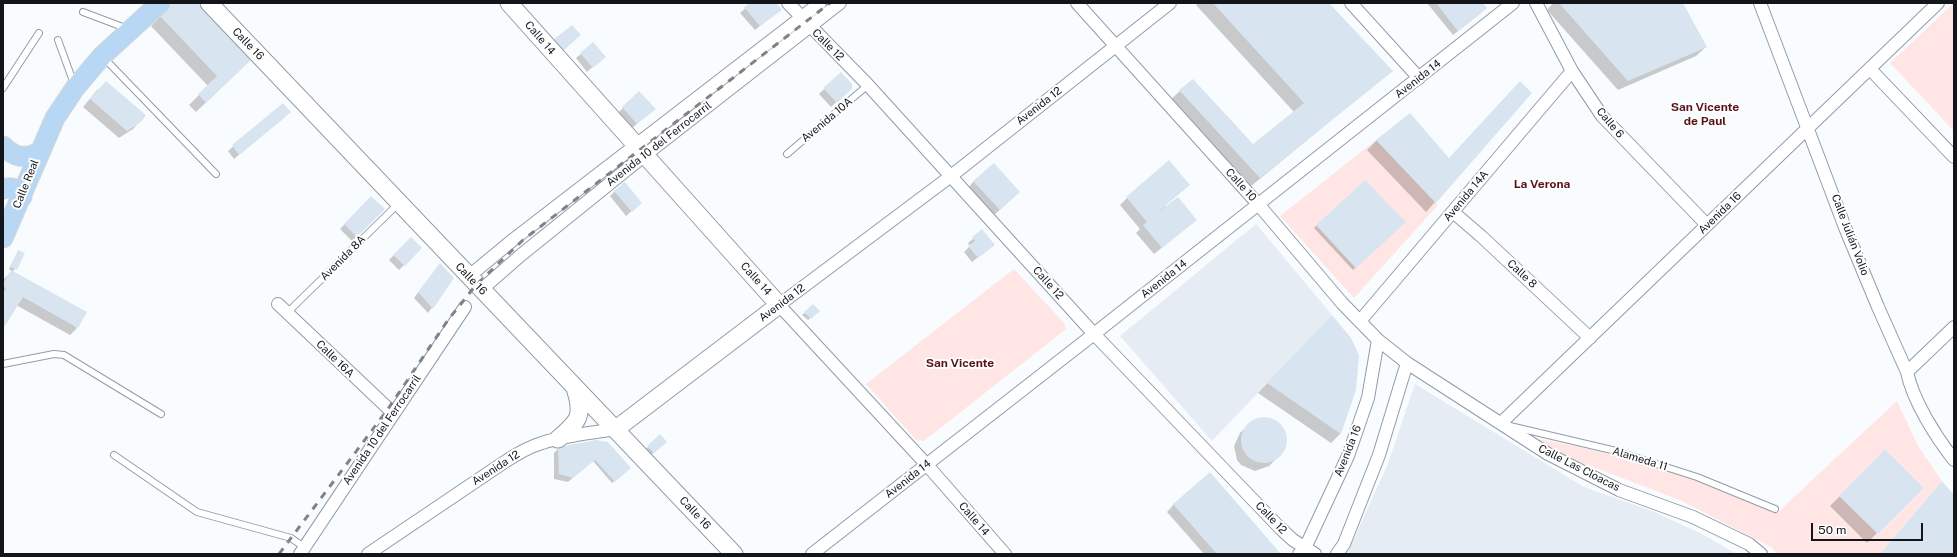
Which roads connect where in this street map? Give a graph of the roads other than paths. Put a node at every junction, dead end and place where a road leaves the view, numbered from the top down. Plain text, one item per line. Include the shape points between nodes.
1 (160, 3) edge
2 (208, 3) edge
3 (509, 3) edge
4 (788, 3) edge
5 (820, 3) edge
6 (840, 3) edge
7 (1077, 3) edge
8 (1170, 3) edge
9 (1351, 3) edge
10 (1513, 3) edge
11 (1536, 3) edge
12 (1760, 3) edge
13 (1938, 3) edge
14 (83, 12) dead end
15 (805, 21) junction
16 (129, 29) junction
17 (39, 33) dead end
18 (58, 40) dead end
19 (1117, 45) junction
20 (102, 56) junction
21 (1870, 69) junction
22 (1572, 71) junction
23 (1419, 78) junction
24 (868, 85) junction
25 (3, 88) edge
26 (75, 88) junction
27 (1808, 128) junction
28 (3, 146) edge
29 (640, 150) junction
30 (39, 152) junction
31 (787, 154) dead end
32 (1954, 157) edge
33 (216, 174) dead end
34 (951, 176) junction
35 (3, 189) edge
36 (22, 197) junction
37 (399, 203) junction
38 (1258, 204) junction
39 (1453, 212) junction
40 (1707, 225) junction
41 (3, 238) edge
42 (468, 277) junction
43 (481, 290) junction
44 (278, 304) dead end
45 (779, 306) junction
46 (465, 307) dead end
47 (287, 313) junction
48 (1360, 321) junction
49 (1954, 327) edge
50 (1094, 334) junction
51 (1590, 338) junction
52 (1378, 340) junction
53 (1407, 363) junction
54 (3, 364) edge
55 (1907, 372) junction
56 (575, 388) junction
57 (393, 413) junction
58 (161, 414) dead end
59 (1501, 423) junction
60 (616, 429) junction
61 (558, 439) junction
62 (114, 455) dead end
63 (1954, 460) edge
64 (927, 465) junction
65 (1775, 509) dead end
66 (302, 551) edge
67 (1306, 552) edge
68 (368, 554) edge
69 (734, 554) edge
70 (812, 554) edge
71 (1005, 554) edge
72 (1337, 554) edge
73 (1761, 554) edge

1 - 16 main road, Calle Real
2 - 37 main road, Calle 16
3 - 29 main road, Calle 14
4 - 15 street, Calle 12
5 - 15 street, Avenida 10 del Ferrocarril
6 - 15 street, Avenida 10 del Ferrocarril
7 - 19 street, Calle 10
8 - 19 street, Avenida 12
9 - 23 street
10 - 23 street, Avenida 14
11 - 22 street, Calle 6
12 - 27 street, Calle Julián Volio
13 - 21 street, Avenida 16
14 - 16 lane
15 - 24 street, Calle 12
15 - 29 street, Avenida 10 del Ferrocarril
16 - 20 main road, Calle Real
17 - 25 lane
18 - 26 lane
19 - 34 street, Avenida 12
19 - 38 street, Calle 10
20 - 26 main road, Calle Real
20 - 33 lane
21 - 27 street, Avenida 16
21 - 32 street
22 - 39 street, Avenida 14A
22 - 40 street, Calle 6 via 1602,116
23 - 38 street, Avenida 14
24 - 31 lane, Avenida 10A
24 - 34 street, Calle 12
26 - 30 main road, Calle Real via 55,118
27 - 40 street, Avenida 16
27 - 55 street, Calle Julián Volio via 1878,307
28 - 30 main road via 20,157 30,157
29 - 42 street, Avenida 10 del Ferrocarril via 514,239
29 - 43 street, Avenida 10 del Ferrocarril
29 - 45 main road, Calle 14
30 - 36 main road, Calle Real
34 - 45 street, Avenida 12
34 - 50 street, Calle 12
35 - 36 main road via 12,188
36 - 41 main road, Calle Real
37 - 42 main road, Calle 16
37 - 47 lane, Avenida 8A
38 - 48 street, Calle 10
38 - 50 street, Avenida 14
39 - 48 street, Avenida 14A
39 - 51 street, Calle 8
40 - 51 street, Avenida 16
42 - 43 main road, Calle 16
43 - 56 main road, Calle 16
44 - 47 street, Calle 16A
45 - 60 main road, Avenida 12
45 - 64 street, Calle 14
46 - 57 street, Avenida 10 del Ferrocarril
47 - 57 street, Calle 16A
48 - 52 street, Calle 10
49 - 55 street
50 - 64 street, Avenida 14
50 - 67 street, Calle 12
51 - 59 street, Avenida 16
52 - 53 street, Calle 10
52 - 67 street, Avenida 16 via 1368,398 1348,456
53 - 59 street, Calle Las Cloacas
53 - 72 street via 1379,455 1344,544
54 - 58 lane via 54,354 64,355
55 - 63 street, Calle Julián Volio via 1927,419
56 - 60 main road, Calle 16
56 - 61 main road via 580,412 572,427
57 - 66 street, Avenida 10 del Ferrocarril
59 - 65 lane, Alameda 11 via 1616,451 1697,477
59 - 73 street, Calle Las Cloacas via 1548,454 1619,490 1693,518 1749,544
60 - 61 street, Avenida 12
60 - 69 main road, Calle 16
61 - 68 street, Avenida 12 via 524,450
62 - 66 lane via 197,512 291,538
64 - 70 street, Avenida 14
64 - 71 street, Calle 14

